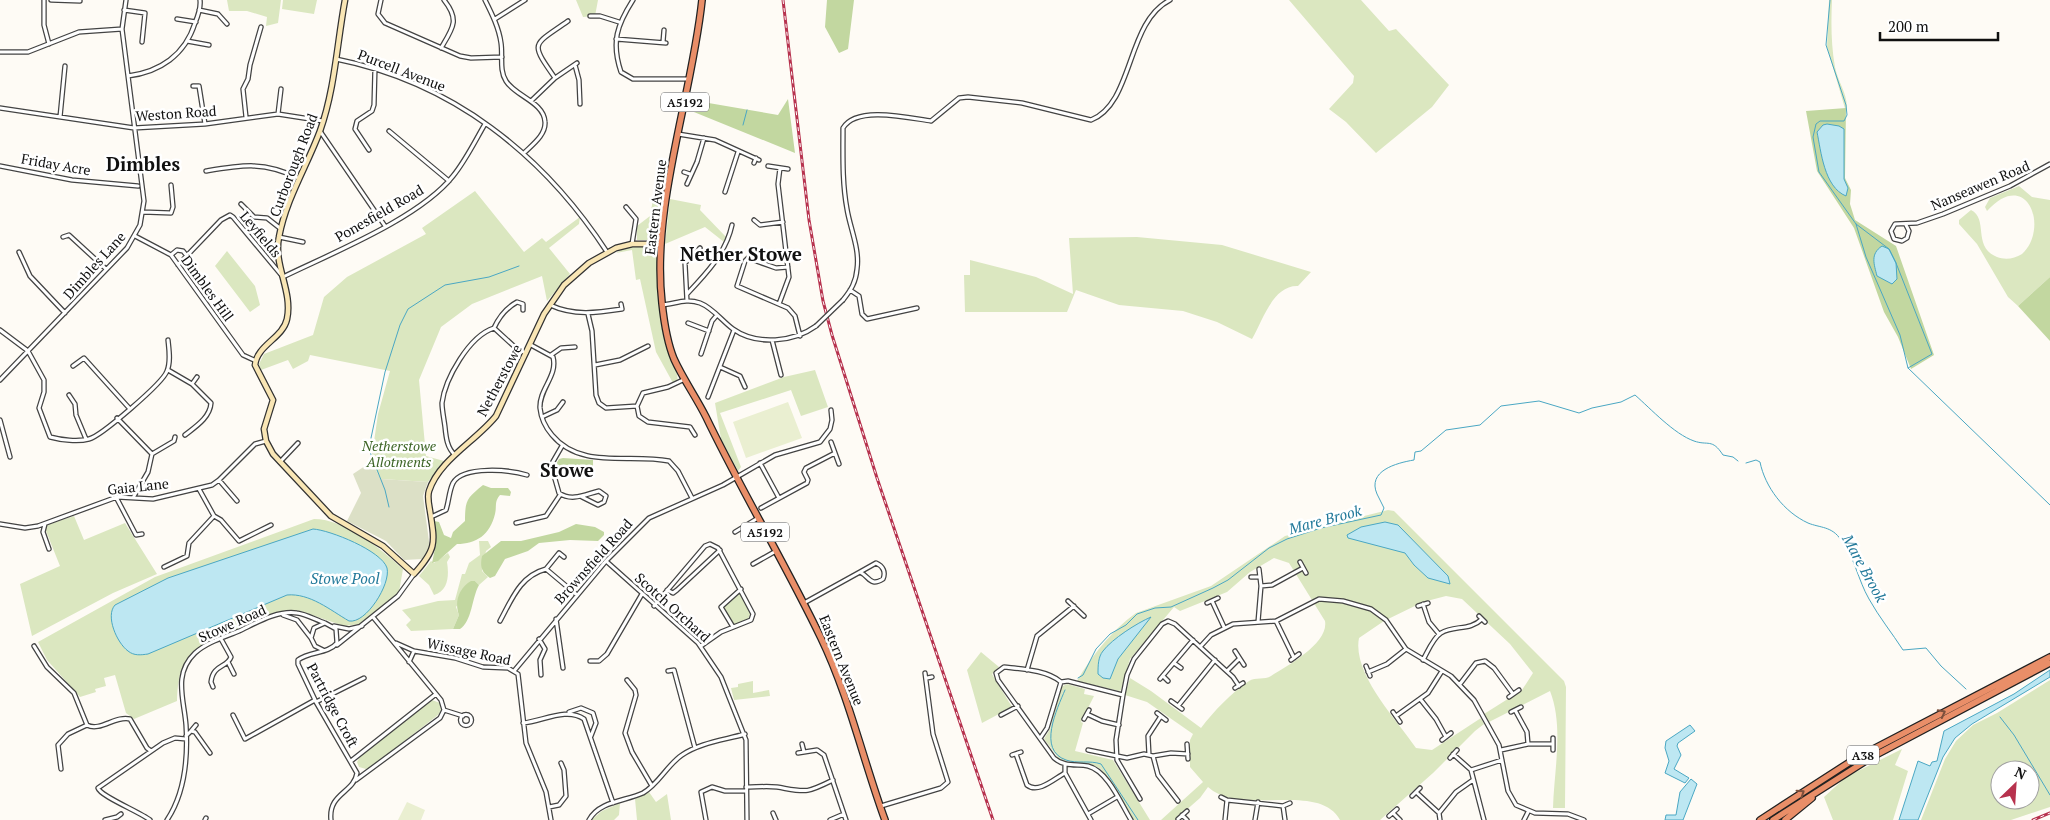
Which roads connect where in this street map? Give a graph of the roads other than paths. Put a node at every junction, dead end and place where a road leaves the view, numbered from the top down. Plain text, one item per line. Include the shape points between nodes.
1 (44, 0) edge
2 (51, 0) edge
3 (126, 0) edge
4 (200, 0) edge
5 (345, 0) edge
6 (381, 0) edge
7 (444, 0) edge
8 (486, 0) edge
9 (525, 0) edge
10 (633, 0) edge
11 (702, 0) edge
12 (1170, 0) edge
13 (80, 1) dead end
14 (124, 10) junction
15 (199, 10) junction
16 (590, 16) dead end
17 (177, 19) dead end
18 (495, 19) junction
19 (565, 21) dead end
20 (196, 22) junction
21 (619, 22) junction
22 (227, 24) dead end
23 (261, 27) dead end
24 (122, 29) junction
25 (664, 30) dead end
26 (253, 32) dead end
27 (259, 34) junction
28 (616, 39) junction
29 (188, 41) junction
30 (142, 42) dead end
31 (49, 44) junction
32 (209, 45) dead end
33 (441, 48) junction
34 (0, 52) edge
35 (502, 57) junction
36 (335, 59) junction
37 (244, 64) dead end
38 (250, 64) junction
39 (374, 68) junction
40 (70, 71) dead end
41 (128, 76) junction
42 (555, 78) junction
43 (690, 80) junction
44 (193, 86) dead end
45 (281, 89) dead end
46 (531, 102) junction
47 (580, 104) dead end
48 (0, 108) edge
49 (278, 114) junction
50 (60, 117) junction
51 (246, 118) junction
52 (323, 121) junction
53 (205, 124) junction
54 (486, 124) junction
55 (134, 128) junction
56 (320, 131) junction
57 (389, 131) dead end
58 (678, 134) junction
59 (704, 138) junction
60 (369, 147) dead end
61 (738, 152) junction
62 (524, 153) junction
63 (754, 163) dead end
64 (2050, 164) edge
65 (0, 166) edge
66 (768, 166) dead end
67 (780, 168) junction
68 (788, 169) dead end
69 (206, 171) dead end
70 (684, 172) dead end
71 (690, 174) junction
72 (298, 178) junction
73 (448, 181) junction
74 (143, 184) junction
75 (687, 184) dead end
76 (171, 185) dead end
77 (138, 186) junction
78 (144, 190) junction
79 (725, 192) dead end
80 (241, 204) dead end
81 (250, 206) dead end
82 (626, 207) dead end
83 (246, 210) junction
84 (143, 212) junction
85 (754, 220) dead end
86 (783, 222) junction
87 (1917, 223) junction
88 (732, 225) dead end
89 (1906, 225) junction
90 (385, 226) junction
91 (281, 229) junction
92 (1909, 231) junction
93 (135, 236) junction
94 (63, 237) dead end
95 (279, 237) junction
96 (303, 242) dead end
97 (632, 244) junction
98 (661, 244) junction
99 (700, 248) dead end
100 (19, 252) dead end
101 (607, 252) junction
102 (171, 255) junction
103 (187, 256) junction
104 (178, 265) junction
105 (788, 268) junction
106 (106, 270) junction
107 (283, 278) junction
108 (850, 290) junction
109 (687, 294) junction
110 (687, 301) junction
111 (620, 304) dead end
112 (779, 304) junction
113 (550, 305) junction
114 (662, 306) junction
115 (917, 308) dead end
116 (523, 310) dead end
117 (66, 313) junction
118 (588, 314) junction
119 (717, 315) junction
120 (688, 324) dead end
121 (494, 328) junction
122 (0, 330) edge
123 (734, 330) junction
124 (708, 331) junction
125 (800, 336) junction
126 (168, 340) dead end
127 (772, 340) junction
128 (531, 344) junction
129 (575, 346) dead end
130 (648, 346) dead end
131 (28, 352) junction
132 (527, 354) junction
133 (701, 354) dead end
134 (551, 355) junction
135 (256, 361) junction
136 (595, 365) junction
137 (73, 366) dead end
138 (720, 367) junction
139 (168, 370) junction
140 (781, 375) dead end
141 (197, 377) dead end
142 (685, 379) junction
143 (0, 380) edge
144 (192, 384) junction
145 (745, 387) dead end
146 (69, 395) dead end
147 (708, 397) dead end
148 (563, 402) dead end
149 (637, 406) junction
150 (130, 409) junction
151 (831, 410) dead end
152 (542, 417) junction
153 (117, 418) junction
154 (0, 420) edge
155 (2, 429) edge
156 (185, 435) dead end
157 (695, 435) dead end
158 (86, 439) junction
159 (175, 440) dead end
160 (266, 441) junction
161 (831, 442) dead end
162 (298, 444) dead end
163 (562, 446) junction
164 (835, 453) junction
165 (152, 454) junction
166 (10, 456) dead end
167 (455, 456) junction
168 (280, 462) junction
169 (760, 463) junction
170 (839, 464) dead end
171 (519, 473) junction
172 (527, 475) dead end
173 (518, 478) dead end
174 (735, 478) junction
175 (220, 480) junction
176 (199, 489) junction
177 (560, 495) junction
178 (134, 496) junction
179 (116, 497) junction
180 (582, 497) junction
181 (692, 498) junction
182 (779, 498) junction
183 (236, 501) dead end
184 (761, 508) dead end
185 (214, 516) junction
186 (431, 517) junction
187 (758, 518) junction
188 (45, 523) junction
189 (516, 523) dead end
190 (0, 524) edge
191 (271, 525) dead end
192 (734, 532) dead end
193 (142, 534) dead end
194 (49, 549) dead end
195 (720, 550) junction
196 (776, 551) junction
197 (564, 557) dead end
198 (606, 560) junction
199 (1300, 562) dead end
200 (753, 564) dead end
201 (164, 567) dead end
202 (1303, 568) junction
203 (546, 569) junction
204 (1259, 569) dead end
205 (860, 572) junction
206 (1306, 573) dead end
207 (414, 574) junction
208 (1251, 577) dead end
209 (1260, 577) junction
210 (1261, 586) junction
211 (667, 590) junction
212 (741, 590) junction
213 (642, 594) junction
214 (577, 595) junction
215 (1218, 598) dead end
216 (1068, 601) dead end
217 (1212, 601) junction
218 (804, 603) junction
219 (1207, 603) dead end
220 (1428, 603) dead end
221 (1423, 604) junction
222 (654, 606) junction
223 (1074, 606) junction
224 (1418, 606) dead end
225 (280, 614) junction
226 (1084, 616) dead end
227 (373, 617) junction
228 (556, 619) junction
229 (500, 620) dead end
230 (1276, 621) junction
231 (1258, 622) junction
232 (1486, 622) dead end
233 (325, 623) junction
234 (334, 626) junction
235 (362, 626) junction
236 (733, 627) junction
237 (1224, 628) junction
238 (1439, 634) junction
239 (311, 638) junction
240 (221, 639) junction
241 (539, 640) junction
242 (1193, 640) junction
243 (396, 643) junction
244 (314, 644) junction
245 (34, 646) dead end
246 (701, 646) junction
247 (334, 647) junction
248 (1200, 647) junction
249 (1406, 649) junction
250 (323, 650) junction
251 (414, 651) junction
252 (1235, 651) dead end
253 (309, 654) junction
254 (1299, 654) dead end
255 (2050, 657) edge
256 (1239, 659) junction
257 (1215, 660) junction
258 (1423, 660) junction
259 (590, 661) dead end
260 (228, 662) junction
261 (409, 662) junction
262 (1174, 663) junction
263 (2050, 663) edge
264 (1244, 665) dead end
265 (1366, 666) dead end
266 (563, 668) dead end
267 (1181, 668) dead end
268 (1028, 670) junction
269 (514, 671) junction
270 (668, 671) dead end
271 (1227, 671) junction
272 (1442, 671) junction
273 (925, 673) dead end
274 (234, 674) dead end
275 (541, 675) dead end
276 (932, 677) dead end
277 (364, 678) dead end
278 (927, 678) junction
279 (627, 680) dead end
280 (1168, 681) dead end
281 (1061, 682) junction
282 (1243, 683) dead end
283 (1460, 684) junction
284 (1239, 686) junction
285 (213, 687) dead end
286 (1235, 688) dead end
287 (1519, 690) dead end
288 (436, 694) junction
289 (1123, 695) junction
290 (1981, 696) junction
291 (1421, 700) junction
292 (315, 701) junction
293 (1172, 701) dead end
294 (1018, 706) junction
295 (1178, 706) junction
296 (1521, 707) dead end
297 (1182, 709) dead end
298 (444, 710) junction
299 (1089, 710) dead end
300 (1393, 712) dead end
301 (566, 713) junction
302 (1157, 713) dead end
303 (1087, 714) junction
304 (233, 715) dead end
305 (1001, 715) dead end
306 (463, 716) dead end
307 (1161, 716) junction
308 (1396, 716) junction
309 (1084, 720) dead end
310 (1166, 720) dead end
311 (1400, 722) dead end
312 (522, 723) junction
313 (621, 724) dead end
314 (87, 725) junction
315 (196, 725) dead end
316 (1119, 725) junction
317 (626, 726) junction
318 (191, 731) junction
319 (1451, 733) dead end
320 (744, 734) junction
321 (591, 737) junction
322 (1041, 737) junction
323 (1446, 737) junction
324 (186, 738) junction
325 (1553, 738) dead end
326 (1442, 740) dead end
327 (802, 744) dead end
328 (1188, 744) dead end
329 (1528, 744) junction
330 (1553, 744) junction
331 (695, 748) junction
332 (1088, 750) dead end
333 (1457, 750) dead end
334 (1501, 750) junction
335 (1553, 750) dead end
336 (151, 751) junction
337 (804, 752) junction
338 (210, 753) dead end
339 (798, 754) dead end
340 (1016, 754) dead end
341 (1188, 754) junction
342 (1453, 754) junction
343 (1148, 755) junction
344 (1117, 756) junction
345 (1153, 756) junction
346 (1450, 758) dead end
347 (1188, 759) dead end
348 (1502, 760) junction
349 (351, 761) junction
350 (561, 764) dead end
351 (1065, 764) junction
352 (61, 769) dead end
353 (1472, 769) junction
354 (1064, 773) junction
355 (833, 780) junction
356 (1474, 780) junction
357 (355, 781) junction
358 (1831, 782) junction
359 (652, 786) junction
360 (1420, 788) dead end
361 (746, 789) junction
362 (1416, 792) junction
363 (1412, 796) dead end
364 (1117, 797) junction
365 (1221, 797) dead end
366 (1140, 799) dead end
367 (1226, 800) junction
368 (1178, 801) dead end
369 (1258, 802) junction
370 (613, 803) junction
371 (1290, 803) dead end
372 (880, 806) junction
373 (1283, 806) junction
374 (549, 807) junction
375 (1397, 809) dead end
376 (1187, 811) dead end
377 (1528, 812) junction
378 (773, 813) dead end
379 (1393, 813) junction
380 (1439, 813) junction
381 (122, 814) dead end
382 (844, 814) junction
383 (1088, 814) junction
384 (1182, 815) junction
385 (1389, 816) dead end
386 (706, 819) edge
387 (775, 819) edge
388 (1178, 819) dead end
389 (105, 820) edge
390 (150, 820) edge
391 (167, 820) edge
392 (331, 820) edge
393 (551, 820) edge
394 (589, 820) edge
395 (700, 820) edge
396 (747, 820) edge
397 (769, 820) edge
398 (830, 820) edge
399 (846, 820) edge
400 (885, 820) edge
401 (1091, 820) edge
402 (1131, 820) edge
403 (1187, 820) edge
404 (1225, 820) edge
405 (1255, 820) edge
406 (1285, 820) edge
407 (1400, 820) edge
408 (1440, 820) edge
409 (1484, 820) edge
410 (1524, 820) edge
411 (1584, 820) edge
412 (1760, 820) edge
413 (1773, 820) edge
414 (1785, 820) edge

1 - 31 street via 44,25
2 - 13 street
3 - 14 street, Dimbles Lane
4 - 15 street
5 - 36 street, Curborough Road
6 - 33 street via 378,14 381,21
7 - 33 street via 454,19
8 - 18 street
9 - 18 street
10 - 21 street
11 - 43 highway, Eastern Avenue / A5192
12 - 108 street via 1153,11 1127,73 1106,111 1091,120 1022,103 968,97 959,98 931,122 889,115 856,118 845,123 843,176 857,255 855,282
14 - 24 street, Dimbles Lane
14 - 30 street via 145,14
15 - 20 street
15 - 22 street via 218,14
16 - 21 street via 599,14
17 - 20 street
18 - 35 street
19 - 42 street via 542,38 537,46 537,53
20 - 29 street
21 - 28 street
23 - 27 street
24 - 31 street via 79,32
24 - 41 street, Dimbles Lane
25 - 28 street via 664,42
26 - 27 street
27 - 38 street
28 - 43 street via 617,62 626,76 633,79
29 - 32 street
29 - 41 street via 163,66
31 - 34 street via 20,53
33 - 35 street via 471,58
35 - 46 street via 503,77 507,84
36 - 39 street, Purcell Avenue
36 - 52 street, Curborough Road via 330,98
37 - 38 street
38 - 51 street via 243,89
39 - 54 street, Purcell Avenue via 438,93
39 - 60 street via 372,111 357,120 355,129
40 - 50 street via 65,68
41 - 55 street, Dimbles Lane
42 - 46 street
42 - 47 street via 576,64
43 - 58 highway, Eastern Avenue / A5192
44 - 53 street via 199,86
45 - 49 street
46 - 62 street via 545,124 541,135
48 - 50 street, Weston Road
49 - 51 street, Weston Road
49 - 52 street, Weston Road
50 - 55 street, Weston Road
51 - 53 street, Weston Road
52 - 56 street, Curborough Road
53 - 55 street, Weston Road
54 - 62 street, Purcell Avenue
54 - 73 street, Ponesfield Road
55 - 74 street, Dimbles Lane
56 - 72 street, Curborough Road
56 - 90 street
57 - 73 street
58 - 59 street
58 - 98 highway, Eastern Avenue / A5192
59 - 61 street via 727,144
59 - 71 street
61 - 63 street via 758,159
61 - 79 street
62 - 101 street, Purcell Avenue via 579,210
64 - 87 street, Nanseawen Road via 2010,186
65 - 77 street, Friday Acre via 72,180
66 - 67 street
67 - 68 street
67 - 86 street via 778,184
69 - 72 street via 251,164 279,169
70 - 71 street
71 - 75 street
72 - 91 street, Curborough Road
73 - 90 street, Ponesfield Road via 428,200
74 - 77 street, Friday Acre
74 - 78 street, Dimbles Lane
76 - 84 street via 171,213
77 - 78 street, Friday Acre
78 - 84 street, Dimbles Lane
80 - 83 street
81 - 83 street
82 - 97 street via 632,210 636,223
83 - 91 street via 254,217 267,218
84 - 93 street, Dimbles Lane
85 - 86 street via 760,225
86 - 105 street
87 - 89 street, Nanseawen Road
87 - 92 street, Nanseawen Road
88 - 109 street via 713,266
89 - 92 street
89 - 92 street via 1898,223 1893,226 1892,236 1902,241
90 - 107 street, Ponesfield Road
91 - 95 street, Curborough Road
93 - 102 street, Dimbles Hill
93 - 106 street, Dimbles Lane
94 - 106 street via 68,235
95 - 96 street
95 - 107 street, Curborough Road via 276,255
97 - 98 street, Netherstowe
97 - 101 street, Netherstowe
98 - 114 highway, Eastern Avenue / A5192
99 - 109 street via 685,263
100 - 117 street via 30,276
101 - 113 street, Netherstowe via 578,272
102 - 103 street via 178,250
102 - 104 street, Dimbles Hill
103 - 104 street, Leyfields
103 - 107 street, Leyfields via 221,220 230,215
104 - 135 street, Dimbles Hill via 238,349
105 - 112 street via 788,282
105 - 112 street via 776,268 748,258 737,282 740,289
106 - 117 street, Dimbles Lane
107 - 135 street, Curborough Road via 287,320
108 - 115 street via 859,296 862,314 867,319
108 - 125 street, bridge via 816,326
109 - 110 street
110 - 114 street
110 - 119 street via 701,304
111 - 118 street via 622,310
112 - 125 street via 792,311
113 - 118 street via 571,313
113 - 128 street, Netherstowe
114 - 142 highway, Eastern Avenue / A5192 via 669,343
116 - 121 street via 523,304 513,304 499,316
117 - 131 street, Dimbles Lane
118 - 136 street
119 - 123 street
119 - 124 street
120 - 124 street
121 - 132 street
121 - 167 street via 466,352 447,384 442,404 449,447
122 - 131 street
123 - 127 street
123 - 138 street
124 - 133 street
125 - 127 street
126 - 139 street
127 - 140 street
128 - 132 street, Netherstowe
128 - 134 street
129 - 134 street via 561,348
130 - 136 street via 620,360
131 - 143 street, Dimbles Lane
131 - 158 street via 44,380 39,408 50,437
132 - 167 street, Netherstowe via 496,416
134 - 152 street via 555,364 542,395
135 - 160 street via 256,370 273,400 264,429
136 - 149 street via 599,402 606,408
137 - 150 street via 84,358
138 - 145 street via 740,376
138 - 147 street
139 - 144 street
139 - 150 street
141 - 144 street
142 - 149 street via 643,393
142 - 174 highway, Eastern Avenue / A5192
144 - 156 street via 206,396 210,408 199,424
146 - 158 street
148 - 152 street via 557,410
149 - 157 street via 639,416 648,422 690,427
150 - 153 street
151 - 169 street, Brownsfield Road via 830,429 820,442 775,455
152 - 163 street via 549,432
153 - 158 street
153 - 165 street
154 - 155 street
155 - 166 street
159 - 165 street
160 - 168 street
160 - 175 street, Gaia Lane via 255,444
161 - 164 street
162 - 168 street
163 - 177 street via 551,468
163 - 181 street via 593,457 669,461
164 - 170 street
164 - 182 street via 806,468 806,483
165 - 178 street via 148,472
167 - 186 street, Netherstowe via 439,473 429,492
168 - 207 street via 331,516 383,546
169 - 174 street, Brownsfield Road
169 - 182 street
171 - 172 street
171 - 173 street
171 - 186 street via 499,470 464,474 454,482 446,510
174 - 181 street, Brownsfield Road
174 - 187 highway, Eastern Avenue / A5192
175 - 176 street, Gaia Lane
175 - 183 street
176 - 178 street, Gaia Lane via 153,499
176 - 185 street
177 - 180 street
177 - 189 street via 546,516
178 - 179 street, Gaia Lane
179 - 188 street, Gaia Lane
179 - 193 street via 136,535
180 - 180 street via 599,490 606,496 598,505
181 - 198 street, Brownsfield Road via 644,521
182 - 184 street
185 - 191 street via 222,520 239,541
185 - 201 street via 189,543 186,556
186 - 207 street, Netherstowe via 434,547 430,558
187 - 192 street
187 - 196 highway, Eastern Avenue / A5192
188 - 190 street, Gaia Lane via 25,528
188 - 194 street via 43,532
195 - 211 street via 677,590 673,593
195 - 211 street via 714,545 705,546
195 - 212 street
196 - 200 street
196 - 218 highway, Eastern Avenue / A5192
197 - 203 street via 560,553
198 - 213 street, Scotch Orchard
198 - 214 street, Brownsfield Road
199 - 202 street
202 - 206 street
202 - 210 street via 1272,585
203 - 214 street
203 - 229 street via 531,575 516,589
204 - 209 street
205 - 205 street via 874,583 884,576 883,569 876,563
205 - 218 street
207 - 227 street via 402,592
208 - 209 street
209 - 210 street
210 - 231 street
211 - 222 street
212 - 236 street via 721,607
212 - 236 street via 753,614 751,620
213 - 222 street, Scotch Orchard
213 - 259 street via 607,654 599,661
214 - 228 street, Brownsfield Road
215 - 217 street
216 - 223 street
217 - 219 street
217 - 237 street
218 - 372 highway, Eastern Avenue / A5192 via 848,707
220 - 221 street
221 - 224 street
221 - 238 street
222 - 246 street, Scotch Orchard
223 - 226 street
223 - 268 street via 1037,636
225 - 233 street, Stowe Road via 298,613
225 - 239 street, Stowe Road via 297,620
225 - 240 street, Stowe Road
227 - 235 street
227 - 243 street
228 - 241 street, Brownsfield Road
228 - 266 street
230 - 231 street
230 - 249 street via 1319,599 1342,601 1377,612
230 - 254 street via 1293,659
231 - 237 street via 1241,622
232 - 238 street via 1480,617 1473,626
233 - 234 street
233 - 239 street via 314,628
234 - 235 street via 349,629
234 - 247 street via 338,637
235 - 247 street
236 - 246 street
237 - 248 street via 1211,635
238 - 258 street
239 - 244 street
240 - 260 street via 231,657
240 - 324 street, Stowe Road via 202,647 184,669 181,683
241 - 269 street, Brownsfield Road
241 - 275 street via 545,649 540,660
242 - 248 street
242 - 262 street
242 - 289 street via 1171,622 1162,624 1134,659
243 - 251 street, Wissage Road
243 - 261 street
244 - 250 street
244 - 253 street
245 - 314 street via 47,667 74,693
246 - 320 street, Scotch Orchard via 721,677
247 - 250 street
248 - 257 street
249 - 258 street
249 - 265 street via 1369,674
250 - 253 street
251 - 261 street, Wissage Road
251 - 269 street, Wissage Road
252 - 256 street
253 - 292 street, Partridge Croft via 298,660
255 - 290 highway, A38
256 - 264 street
256 - 271 street
257 - 271 street
257 - 295 street
258 - 272 street
260 - 274 street
260 - 285 street via 213,672 210,682
261 - 288 street
262 - 267 street
262 - 280 street via 1161,678
263 - 290 highway, A38
268 - 281 street via 1056,677
268 - 294 street via 1004,667 996,673
269 - 312 street, Wissage Road via 520,680
270 - 331 street via 674,670
271 - 284 street
272 - 283 street
272 - 291 street
273 - 278 street
276 - 278 street
277 - 292 street
278 - 372 street via 933,734 948,782 941,788
279 - 317 street via 636,695
281 - 289 street
281 - 322 street via 1047,728
282 - 284 street
283 - 287 street via 1476,663 1485,661 1494,668 1511,695
283 - 334 street via 1474,700
284 - 286 street
288 - 298 street
288 - 349 street
289 - 316 street
290 - 358 highway, A38 via 1976,702
412 -> 290 highway, A38 via 1856,758 1970,698
291 - 308 street
291 - 323 street
292 - 304 street via 246,739
292 - 349 street, Partridge Croft
293 - 295 street
294 - 305 street
294 - 322 street
295 - 297 street
296 - 329 street via 1513,711 1527,732
298 - 306 street
298 - 357 street via 440,718
299 - 303 street
300 - 308 street
301 - 312 street via 539,722
301 - 321 street via 584,719
301 - 321 street via 581,708 590,710 596,717
302 - 307 street
303 - 309 street
303 - 316 street
307 - 310 street
307 - 343 street via 1148,736
308 - 311 street
312 - 374 street, Wissage Road via 527,749 546,792
313 - 317 street
314 - 336 street via 94,727 121,718 130,719
314 - 352 street via 68,734 58,744
315 - 318 street
316 - 344 street
317 - 359 street via 627,743
318 - 324 street
318 - 338 street via 201,738
319 - 323 street
320 - 331 street
320 - 361 street, Scotch Orchard
321 - 370 street
322 - 351 street via 1054,758
323 - 326 street
324 - 336 street via 169,740
324 - 391 street, Stowe Road via 179,796
325 - 330 street
327 - 337 street
328 - 341 street
329 - 330 street
329 - 334 street
330 - 335 street
331 - 359 street via 681,755
332 - 344 street
333 - 342 street
334 - 348 street
336 - 390 street via 98,788 103,795
337 - 339 street
337 - 355 street via 817,750 824,755
340 - 354 street via 1027,786 1031,788
341 - 345 street
341 - 347 street
342 - 346 street
342 - 353 street
343 - 344 street
343 - 345 street
344 - 366 street
345 - 368 street via 1158,775
348 - 353 street
348 - 377 street via 1511,798
349 - 357 street, Partridge Croft via 356,769
350 - 374 street via 566,796 559,805
351 - 354 street
351 - 364 street via 1096,770 1104,776
353 - 356 street
354 - 383 street
355 - 361 street via 804,792 778,787
355 - 382 street
356 - 380 street via 1456,792
356 - 409 street
357 - 392 street via 333,804
358 - 413 highway, A38
358 - 414 highway
359 - 370 street via 643,793
360 - 362 street
361 - 386 street via 704,789
361 - 396 street, Scotch Orchard
362 - 363 street
362 - 380 street
364 - 383 street
364 - 402 street
365 - 367 street
367 - 369 street
367 - 404 street
369 - 373 street
369 - 405 street
370 - 394 street via 595,812
371 - 373 street
372 - 400 highway, Eastern Avenue / A5192
373 - 406 street
374 - 393 street, Wissage Road
375 - 379 street
376 - 384 street
377 - 410 street
377 - 411 street via 1568,814
378 - 387 street
379 - 385 street
379 - 407 street
380 - 408 street
381 - 389 street
382 - 398 street
382 - 399 street
383 - 401 street
384 - 388 street
384 - 403 street
386 - 395 street
387 - 397 street

